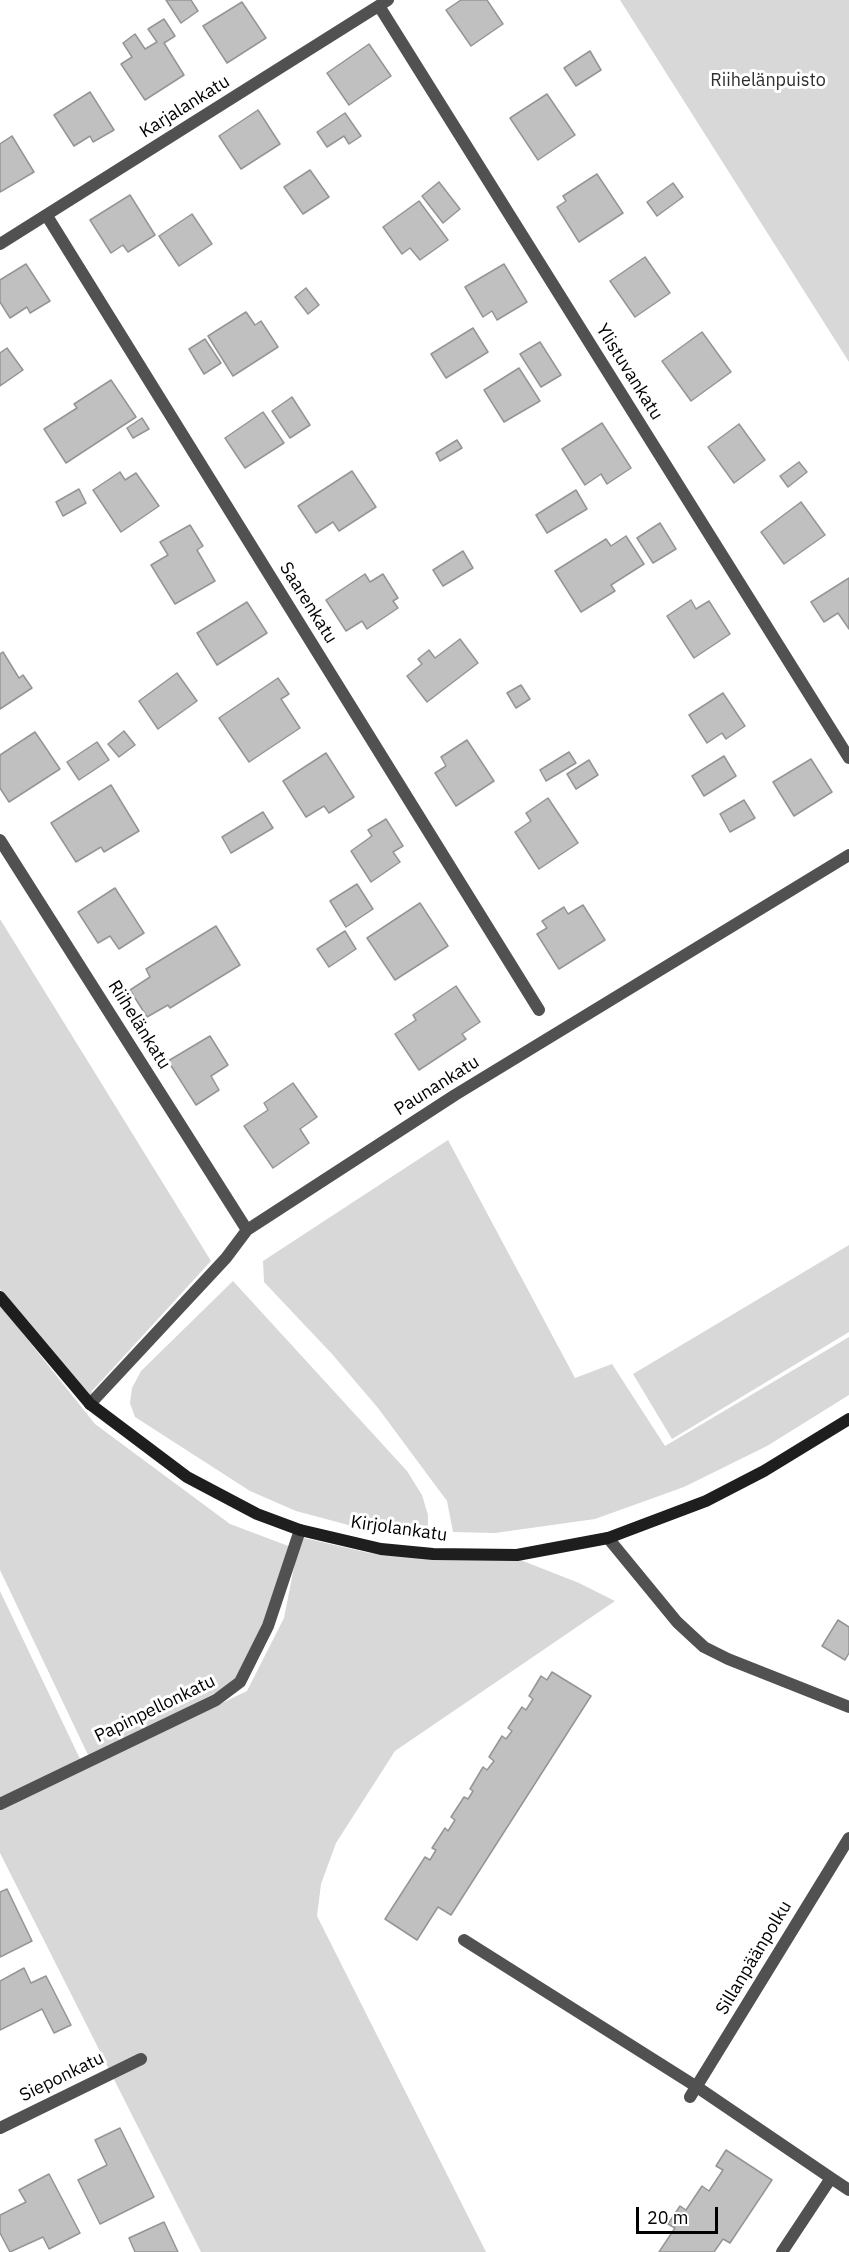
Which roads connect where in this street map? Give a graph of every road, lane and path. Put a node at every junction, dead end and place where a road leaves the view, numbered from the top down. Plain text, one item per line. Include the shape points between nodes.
1 (384, 3) edge
2 (47, 216) junction
3 (0, 244) edge
4 (849, 758) edge
5 (0, 840) edge
6 (849, 855) edge
7 (539, 1010) dead end
8 (247, 1230) junction
9 (0, 1297) edge
10 (90, 1404) junction
11 (849, 1419) edge
12 (300, 1530) junction
13 (608, 1538) junction
14 (849, 1707) edge
15 (0, 1804) edge
16 (849, 1838) edge
17 (464, 1940) dead end
18 (141, 2059) dead end
19 (693, 2092) junction
20 (0, 2128) edge
21 (831, 2178) junction
22 (849, 2190) edge
23 (782, 2252) edge

1 - 2 street, Karjalankatu
1 - 4 street, Ylistuvankatu
2 - 3 street, Karjalankatu
2 - 7 street, Saarenkatu
5 - 8 street, Riihelänkatu
6 - 8 street, Paunankatu via 455,1095
8 - 10 street, Paunankatu via 226,1258
9 - 10 main road, Kirjolankatu
10 - 12 main road, Kirjolankatu via 195,1482 257,1514
11 - 13 main road, Kirjolankatu via 706,1501
12 - 13 main road, Kirjolankatu via 381,1549 475,1556 554,1550
12 - 15 street, Papinpellonkatu via 268,1626 240,1682 216,1701
13 - 14 street via 677,1622 704,1647
16 - 19 street, Sillanpäänpolku
17 - 19 street
18 - 20 street, Sieponkatu
19 - 21 street
21 - 22 street
21 - 23 street

